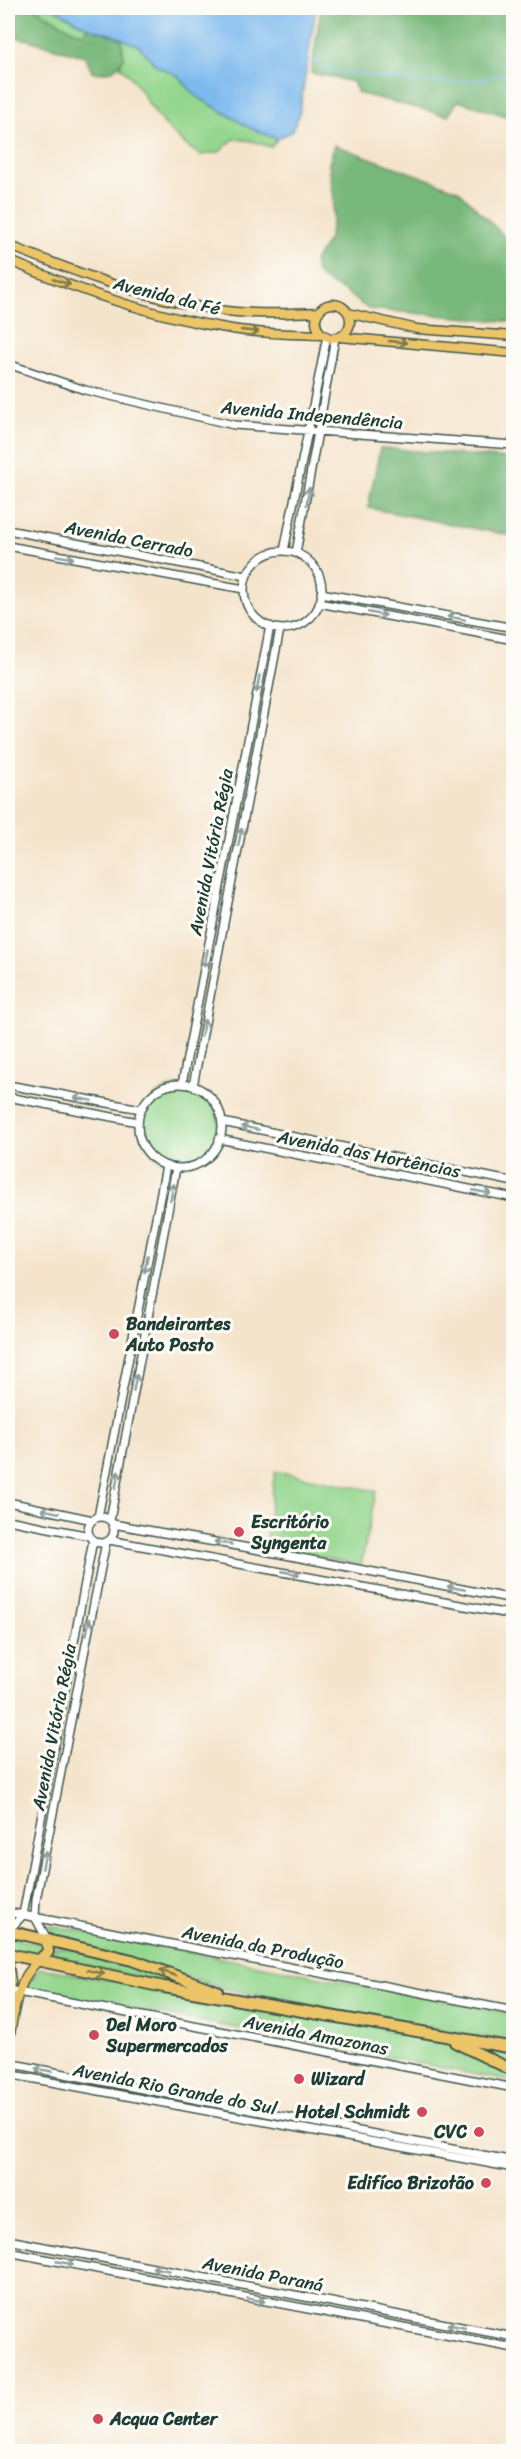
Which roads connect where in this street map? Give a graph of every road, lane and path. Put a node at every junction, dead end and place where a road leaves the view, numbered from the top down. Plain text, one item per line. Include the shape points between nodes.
1 (8, 245) edge
2 (8, 260) edge
3 (319, 312) junction
4 (348, 313) junction
5 (513, 336) edge
6 (331, 337) junction
7 (513, 353) edge
8 (8, 364) edge
9 (309, 431) junction
10 (320, 431) junction
11 (513, 445) edge
12 (8, 530) edge
13 (8, 546) edge
14 (284, 551) junction
15 (296, 553) junction
16 (246, 576) junction
17 (244, 589) junction
18 (321, 593) junction
19 (319, 603) junction
20 (270, 626) junction
21 (513, 628) edge
22 (280, 629) junction
23 (513, 640) edge
24 (182, 1084) junction
25 (8, 1085) edge
26 (193, 1086) junction
27 (8, 1097) edge
28 (141, 1109) junction
29 (138, 1122) junction
30 (222, 1122) junction
31 (219, 1140) junction
32 (166, 1166) junction
33 (176, 1168) junction
34 (513, 1182) edge
35 (513, 1198) edge
36 (8, 1502) edge
37 (96, 1519) junction
38 (8, 1520) edge
39 (111, 1522) junction
40 (91, 1538) junction
41 (108, 1541) junction
42 (513, 1599) edge
43 (513, 1615) edge
44 (8, 1912) edge
45 (23, 1915) junction
46 (35, 1917) junction
47 (8, 1931) edge
48 (47, 1939) junction
49 (8, 1954) edge
50 (8, 1960) edge
51 (39, 1960) junction
52 (8, 1992) edge
53 (18, 1992) junction
54 (243, 2000) junction
55 (513, 2011) edge
56 (444, 2036) junction
57 (8, 2046) edge
58 (513, 2048) edge
59 (8, 2063) edge
60 (513, 2071) edge
61 (8, 2074) edge
62 (513, 2088) edge
63 (513, 2161) edge
64 (513, 2168) edge
65 (8, 2240) edge
66 (8, 2252) edge
67 (513, 2337) edge
68 (513, 2348) edge

1 - 3 main road, Avenida da Fé via 116,285 218,310 264,314
2 -> 6 main road, Avenida da Fé via 112,300 173,316 232,329
3 - 4 main road via 336,304
3 - 6 main road via 317,324
4 - 5 main road via 417,329
4 - 6 main road via 349,327
6 -> 7 main road, Avenida da Fé
6 - 9 street
6 - 10 street
8 - 9 street, Avenida Independência via 85,390 212,422
9 - 10 street, Avenida Independência
9 - 14 street
10 - 11 street, Avenida Independência
15 -> 10 street
12 - 16 street, Avenida Cerrado
13 -> 17 street, Avenida Cerrado
14 - 15 street
14 - 16 street via 261,557
15 - 18 street via 313,566 320,579
16 - 17 street
17 - 20 street via 251,612
18 - 19 street
21 -> 18 street
19 - 22 street via 308,619
19 -> 23 street
20 - 22 street
20 -> 24 street, Avenida Vitória Régia
26 -> 22 street, Avenida Vitória Régia
24 - 26 street
24 - 28 street via 157,1090
28 -> 25 street
26 - 30 street via 212,1099
27 - 29 street
28 - 29 street
29 - 32 street via 142,1144 156,1161
30 - 31 street
34 -> 30 street, Avenida das Hortências
31 - 33 street via 200,1163
31 -> 35 street, Avenida das Hortências
32 - 33 street
32 -> 37 street
39 -> 33 street
37 -> 36 street
37 - 39 street
37 - 40 street via 89,1526
38 - 40 street
39 - 41 street via 115,1530
42 -> 39 street
40 - 41 street
40 - 45 street, Avenida Vitória Régia
41 -> 43 street
46 -> 41 street, Avenida Vitória Régia
44 - 45 street, Avenida da Produção
45 - 46 street, Avenida da Produção
45 - 47 street
46 - 48 street
46 - 55 street, Avenida da Produção
47 - 48 highway
48 - 51 highway via 48,1952
54 -> 48 highway via 132,1960
49 - 51 highway
50 - 52 main road
51 - 53 main road via 24,1977
51 -> 54 highway
52 - 53 street, Avenida Amazonas
53 - 57 main road
53 - 62 street, Avenida Amazonas
54 - 56 highway
56 - 58 highway
56 - 60 highway
63 -> 59 street, Avenida Rio Grande do Sul
61 - 64 street, Avenida Rio Grande do Sul
67 -> 65 street, Avenida Paraná
66 -> 68 street, Avenida Paraná

